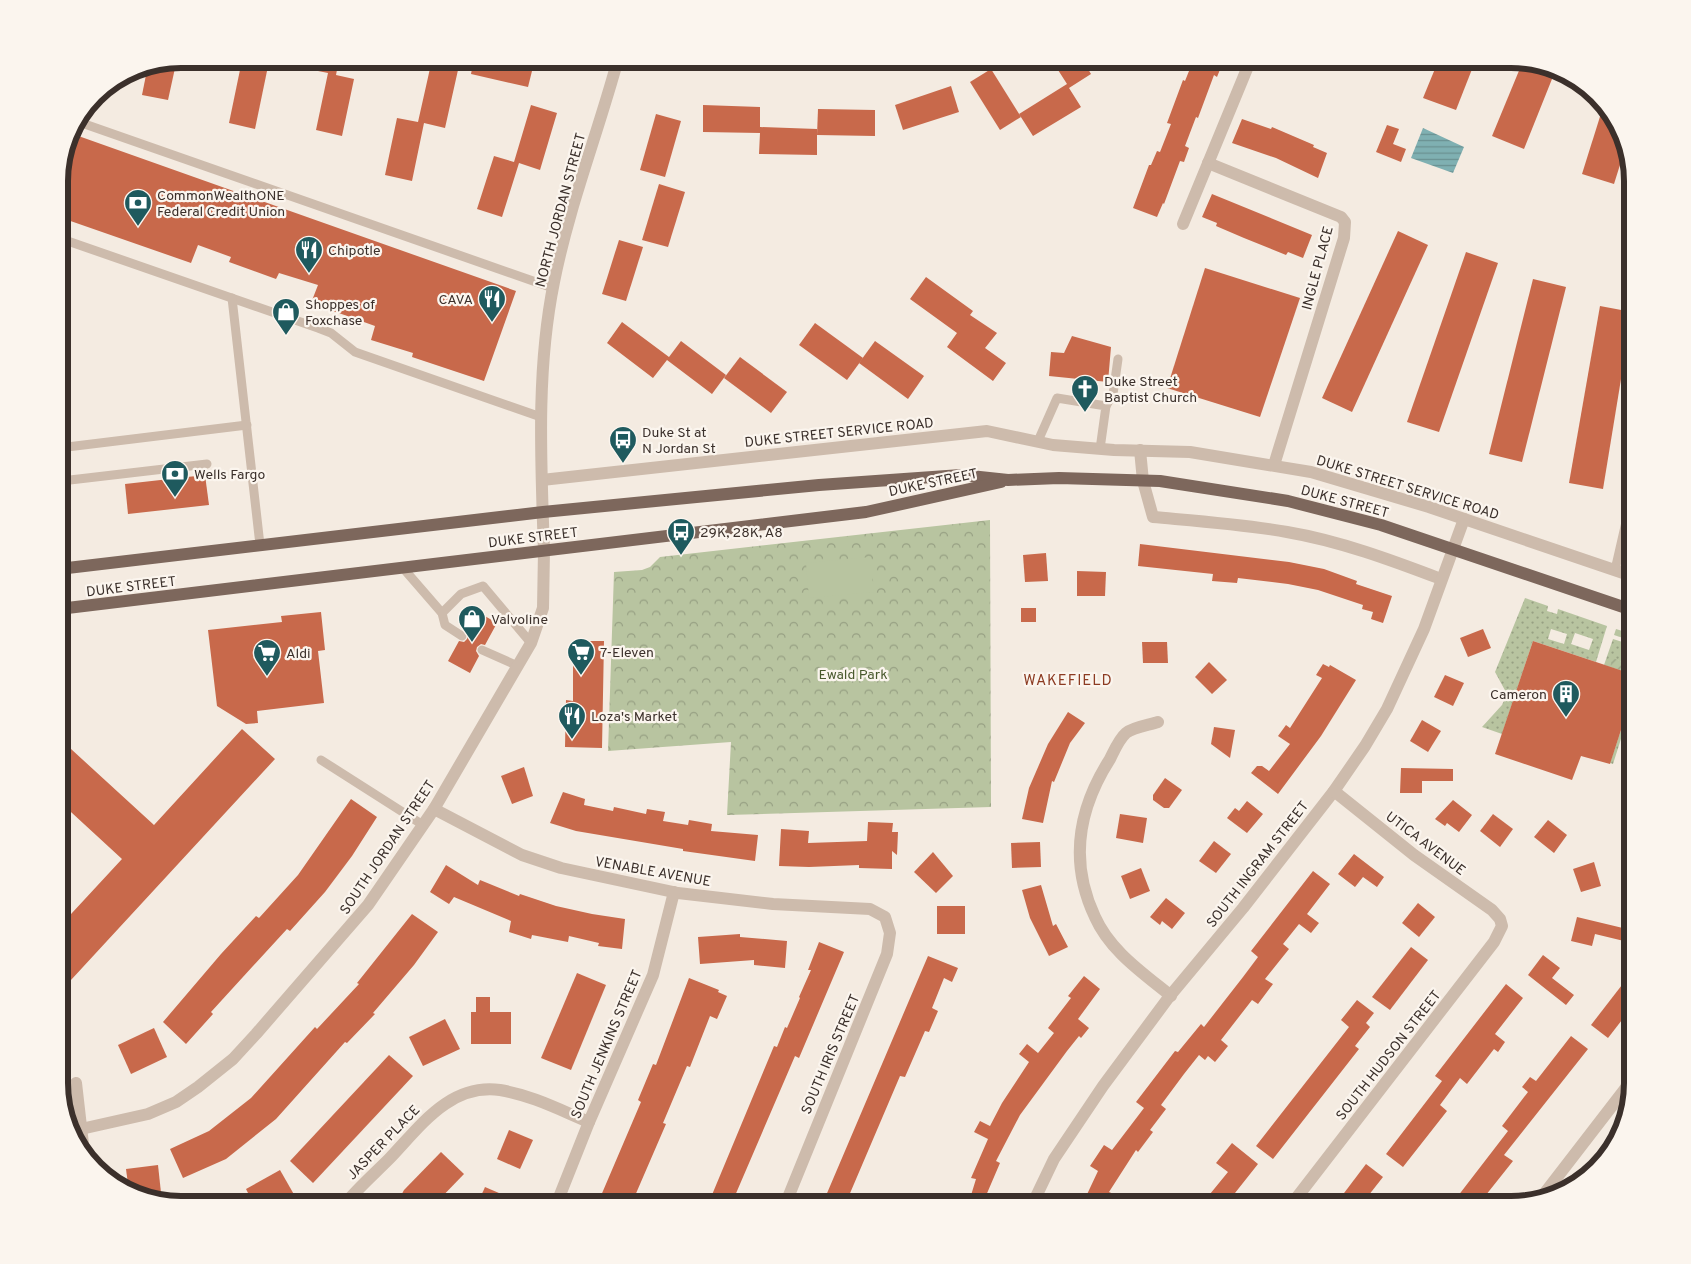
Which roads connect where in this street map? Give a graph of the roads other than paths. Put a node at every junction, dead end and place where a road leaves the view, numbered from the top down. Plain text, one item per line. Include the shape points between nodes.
1 (1248, 67) edge
2 (615, 68) edge
3 (83, 124) edge
4 (1208, 163) junction
5 (1183, 224) dead end
6 (68, 241) edge
7 (553, 288) junction
8 (232, 298) junction
9 (1118, 359) dead end
10 (1106, 406) junction
11 (541, 417) junction
12 (247, 425) junction
13 (1038, 441) junction
14 (68, 447) edge
15 (1100, 449) junction
16 (1140, 450) junction
17 (207, 464) dead end
18 (1274, 465) junction
19 (70, 480) dead end
20 (542, 480) junction
21 (1008, 480) junction
22 (1143, 481) junction
23 (543, 512) junction
24 (1464, 519) junction
25 (1624, 529) edge
26 (260, 545) junction
27 (1451, 550) junction
28 (544, 551) junction
29 (68, 567) edge
30 (403, 568) junction
31 (1614, 570) junction
32 (1624, 573) edge
33 (1441, 579) junction
34 (1624, 607) edge
35 (68, 609) edge
36 (442, 613) junction
37 (462, 636) dead end
38 (531, 643) junction
39 (482, 650) dead end
40 (518, 666) junction
41 (1158, 722) dead end
42 (322, 760) dead end
43 (1334, 791) junction
44 (434, 809) junction
45 (423, 825) junction
46 (674, 892) junction
47 (879, 914) joint
48 (1500, 919) joint
49 (1171, 996) junction
50 (76, 1083) dead end
51 (1623, 1092) edge
52 (589, 1122) junction
53 (81, 1129) junction
54 (82, 1138) edge
55 (1546, 1191) edge
56 (352, 1196) edge
57 (560, 1196) edge
58 (789, 1196) edge
59 (1036, 1196) edge
60 (1298, 1196) edge

1 - 4 street
2 - 7 street, NORTH JORDAN STREET
3 - 7 lane
4 - 5 street
4 - 18 street, INGLE PLACE via 1341,217 1345,222 1344,238
6 - 8 lane
7 - 11 street, NORTH JORDAN STREET via 546,332
8 - 11 lane via 331,333 355,352
8 - 12 lane
9 - 10 lane via 1113,394
10 - 13 lane via 1057,398
10 - 15 lane
11 - 20 street, NORTH JORDAN STREET
12 - 14 lane
12 - 26 lane
13 - 15 street, DUKE STREET SERVICE ROAD
13 - 20 street, DUKE STREET SERVICE ROAD via 987,431
15 - 16 street, DUKE STREET SERVICE ROAD
16 - 18 street, DUKE STREET SERVICE ROAD via 1190,452
16 - 22 street
17 - 19 lane
18 - 24 street, DUKE STREET SERVICE ROAD via 1350,482
20 - 23 street, NORTH JORDAN STREET
21 - 22 main road, DUKE STREET
21 - 23 main road, DUKE STREET via 961,475 868,481
21 - 28 main road, DUKE STREET via 866,512
22 - 27 main road, DUKE STREET via 1198,486 1288,502 1381,525
22 - 33 street via 1153,517 1251,527 1320,539
23 - 26 main road, DUKE STREET
23 - 28 street, NORTH JORDAN STREET
24 - 27 street, SOUTH INGRAM STREET
24 - 31 street, DUKE STREET SERVICE ROAD
25 - 31 lane
26 - 29 main road, DUKE STREET
27 - 33 street, SOUTH INGRAM STREET
27 - 34 main road, DUKE STREET
28 - 30 main road, DUKE STREET
28 - 38 street, SOUTH JORDAN STREET via 544,608
30 - 35 main road, DUKE STREET
30 - 36 lane
31 - 32 street, DUKE STREET SERVICE ROAD
33 - 43 street, SOUTH INGRAM STREET via 1424,628 1387,709
36 - 37 lane via 445,626
36 - 38 lane via 461,594 483,586
38 - 40 street, SOUTH JORDAN STREET
39 - 40 lane
40 - 44 street, SOUTH JORDAN STREET
41 - 49 street via 1126,733 1100,774 1083,817 1080,858 1084,886 1095,918 1126,959
42 - 45 lane
43 - 48 street, UTICA AVENUE
43 - 49 street, SOUTH INGRAM STREET
44 - 45 street, SOUTH JORDAN STREET
44 - 46 street, VENABLE AVENUE via 498,844 542,862
45 - 53 street, SOUTH JORDAN STREET via 368,905 233,1059 176,1102 148,1114
46 - 47 street, VENABLE AVENUE via 773,904 870,909
46 - 52 street, SOUTH JENKINS STREET via 653,975
47 - 58 street, SOUTH IRIS STREET via 885,917 890,933 887,954
48 - 60 street, SOUTH HUDSON STREET via 1502,926 1494,942
49 - 59 street, SOUTH INGRAM STREET via 1072,1132 1054,1159
50 - 53 street
51 - 55 street
52 - 56 street, JASPER PLACE via 526,1097 498,1090 476,1091 455,1097 424,1119
52 - 57 street, SOUTH JENKINS STREET
53 - 54 street

